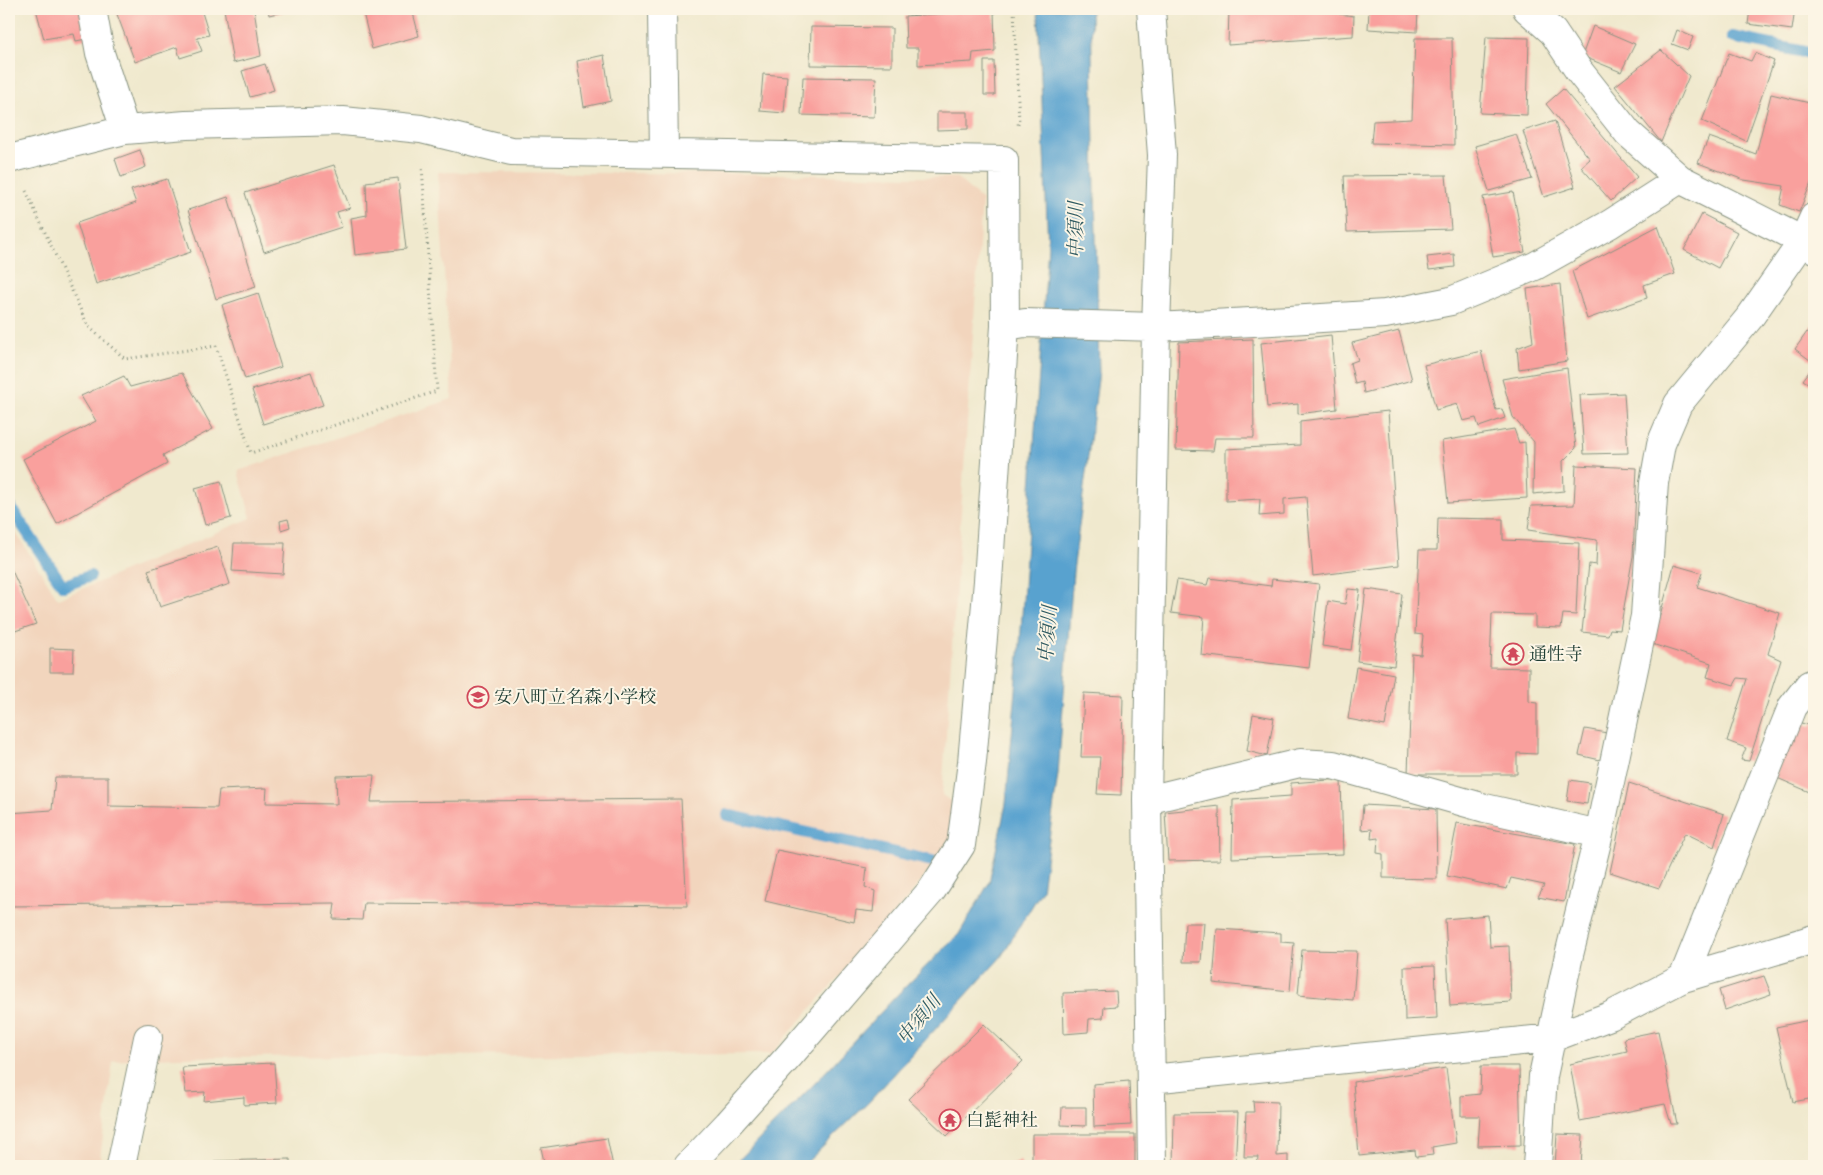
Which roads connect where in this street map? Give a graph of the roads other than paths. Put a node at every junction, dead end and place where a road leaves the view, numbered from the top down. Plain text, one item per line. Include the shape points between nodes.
1 (92, 9) edge
2 (662, 9) edge
3 (1151, 9) edge
4 (1527, 9) edge
5 (125, 130) junction
6 (664, 153) junction
7 (10, 159) edge
8 (1680, 179) junction
9 (1814, 217) edge
10 (1809, 245) edge
11 (1015, 325) junction
12 (1156, 327) junction
13 (1814, 683) edge
14 (1148, 800) junction
15 (1599, 834) junction
16 (1814, 939) edge
17 (1683, 978) junction
18 (148, 1038) dead end
19 (1552, 1038) junction
20 (1151, 1079) junction
21 (121, 1166) edge
22 (688, 1166) edge
23 (1152, 1166) edge
24 (1537, 1166) edge

1 - 5 street via 100,53
2 - 6 street
3 - 12 street via 1162,155
4 - 8 street via 1552,32 1628,133
5 - 6 street via 343,121 419,128 511,151
5 - 7 street
6 - 11 street via 1004,160
8 - 10 street
8 - 12 street via 1610,224 1535,266 1451,302 1384,314
9 - 10 street
10 - 15 street via 1678,404 1661,444 1654,483 1645,616
11 - 12 street
11 - 22 street via 961,845 932,890 784,1062
12 - 14 street
13 - 17 street via 1792,707
14 - 15 street via 1300,763 1333,765 1485,808
14 - 20 street
15 - 19 street
16 - 17 street
17 - 19 street via 1610,1016
18 - 21 street
19 - 20 street
19 - 24 street via 1543,1076
20 - 23 street

